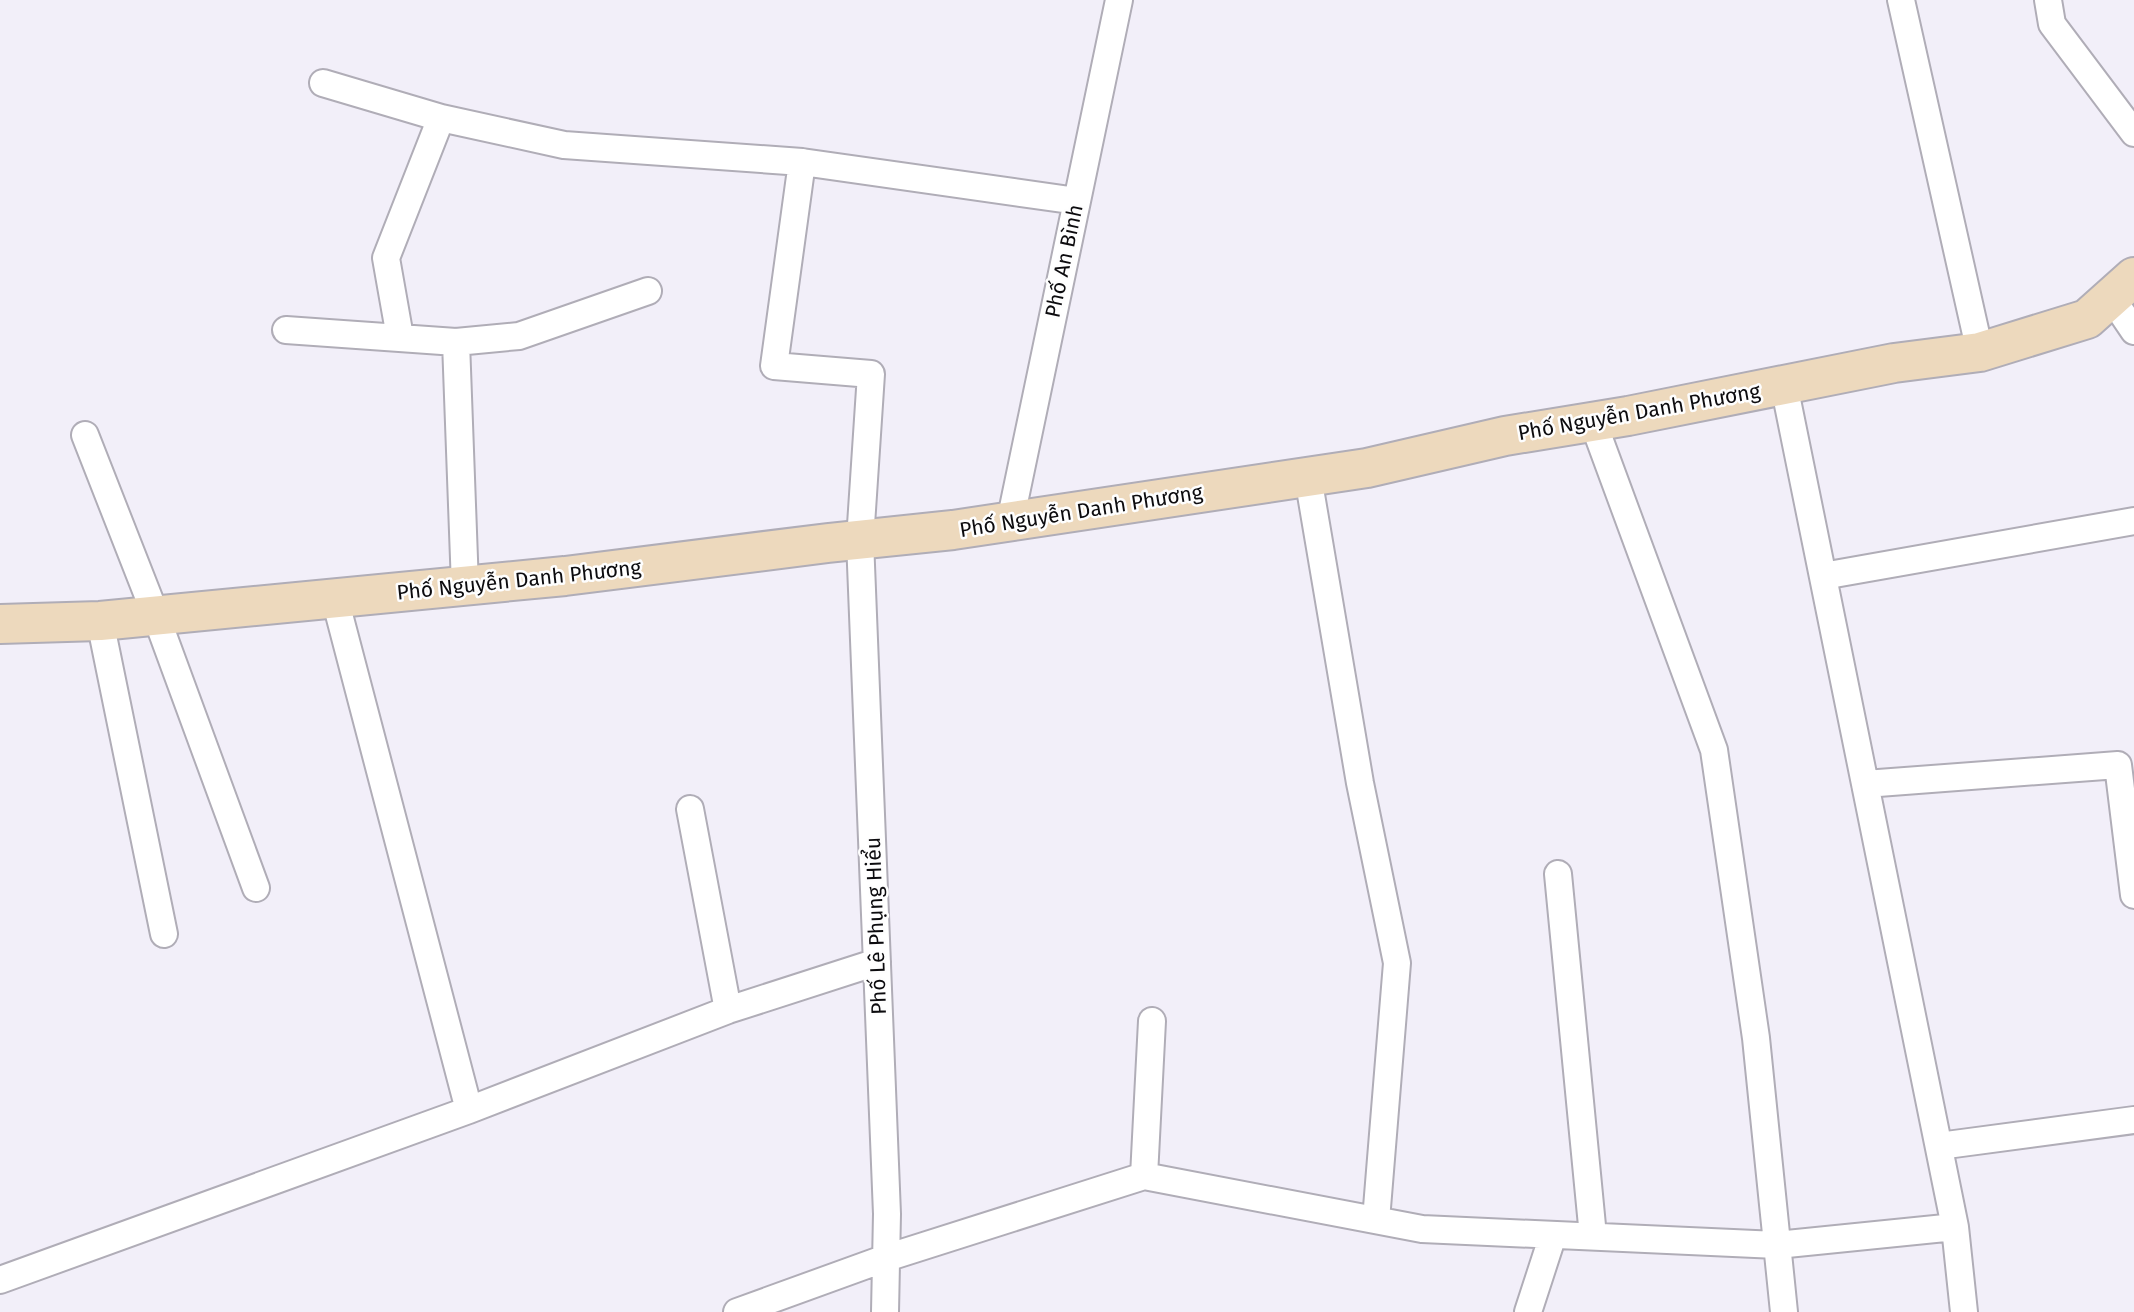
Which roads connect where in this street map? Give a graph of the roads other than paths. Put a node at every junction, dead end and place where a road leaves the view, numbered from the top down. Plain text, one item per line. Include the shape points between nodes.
1 (1119, 0) edge
2 (1901, 0) edge
3 (2048, 0) edge
4 (323, 83) dead end
5 (441, 118) junction
6 (2134, 133) edge
7 (802, 162) junction
8 (1077, 201) junction
9 (2123, 287) edge
10 (648, 291) dead end
11 (286, 330) dead end
12 (2134, 331) edge
13 (400, 337) junction
14 (456, 342) junction
15 (1980, 352) junction
16 (1784, 385) junction
17 (1593, 422) junction
18 (85, 435) dead end
19 (1308, 477) junction
20 (2134, 521) edge
21 (1010, 522) junction
22 (860, 540) junction
23 (1823, 576) junction
24 (466, 586) junction
25 (335, 599) junction
26 (156, 616) junction
27 (100, 621) junction
28 (0, 624) edge
29 (1866, 784) junction
30 (690, 808) dead end
31 (1558, 873) dead end
32 (256, 888) dead end
33 (2134, 895) edge
34 (164, 934) dead end
35 (877, 962) junction
36 (728, 1010) junction
37 (1152, 1021) dead end
38 (469, 1110) junction
39 (2134, 1120) edge
40 (1939, 1146) junction
41 (1144, 1176) junction
42 (1376, 1220) junction
43 (1955, 1227) junction
44 (1553, 1235) junction
45 (1593, 1236) junction
46 (1777, 1245) junction
47 (886, 1258) junction
48 (0, 1280) edge
49 (737, 1312) edge
50 (885, 1312) edge
51 (1528, 1312) edge
52 (1784, 1312) edge
53 (1964, 1312) edge

1 - 8 street, Phố An Bình
2 - 15 street
3 - 6 street via 2052,24
4 - 5 street
5 - 7 street via 564,145
5 - 13 street via 386,258
7 - 8 street
7 - 22 street, Phố Lê Phụng Hiểu via 774,366 871,374
8 - 21 street, Phố An Bình
9 - 12 street
9 - 15 street, Phố Nguyễn Danh Phương via 2087,319
10 - 14 street via 519,336
11 - 13 street
13 - 14 street
14 - 24 street
15 - 16 street, Phố Nguyễn Danh Phương
16 - 17 street, Phố Nguyễn Danh Phương
16 - 23 street
17 - 19 street, Phố Nguyễn Danh Phương
17 - 46 street via 1714,750 1756,1038
18 - 26 street
19 - 21 street, Phố Nguyễn Danh Phương
19 - 42 street via 1360,783 1397,962
20 - 23 street
21 - 22 street, Phố Nguyễn Danh Phương
22 - 24 street, Phố Nguyễn Danh Phương
22 - 35 street, Phố Lê Phụng Hiểu
23 - 29 street
24 - 25 street, Phố Nguyễn Danh Phương
25 - 26 street, Phố Nguyễn Danh Phương
25 - 38 street
26 - 27 street, Phố Nguyễn Danh Phương
26 - 32 street
27 - 28 street, Phố Nguyễn Danh Phương
27 - 34 street
29 - 33 street via 2118,765
29 - 40 street
30 - 36 street
31 - 45 street
35 - 36 street
35 - 47 street, Phố Lê Phụng Hiểu
36 - 38 street
37 - 41 street
38 - 48 street
39 - 40 street
40 - 43 street
41 - 42 street
41 - 47 street
42 - 44 street via 1422,1229
43 - 46 street
43 - 53 street
44 - 45 street
44 - 51 street
45 - 46 street
46 - 52 street
47 - 49 street
47 - 50 street, Phố Lê Phụng Hiểu

